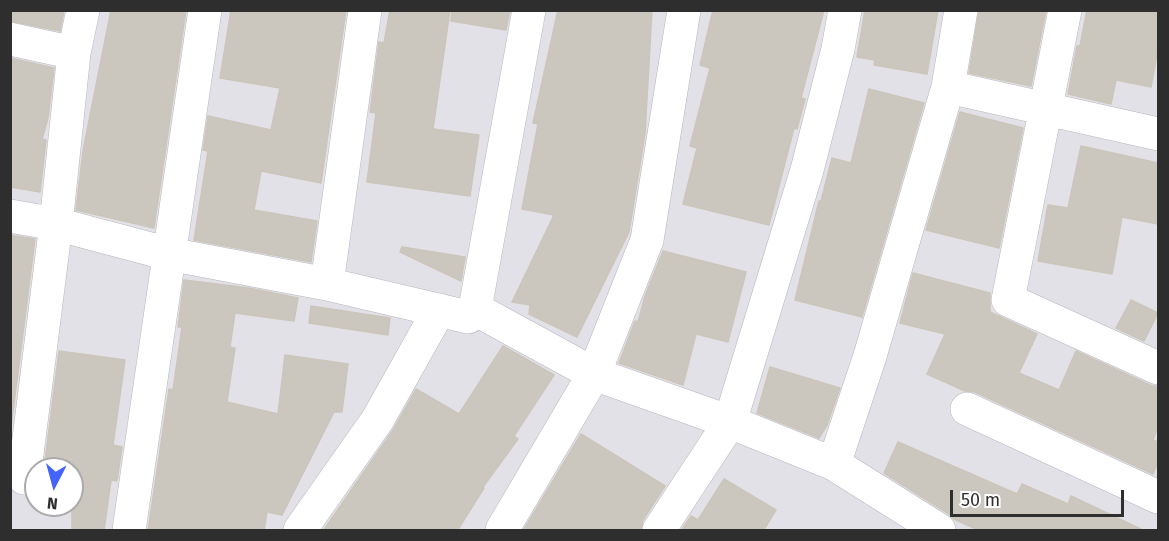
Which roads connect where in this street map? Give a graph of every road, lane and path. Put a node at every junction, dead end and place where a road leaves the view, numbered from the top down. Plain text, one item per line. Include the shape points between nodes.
1 (82, 10) edge
2 (205, 10) edge
3 (365, 10) edge
4 (529, 10) edge
5 (684, 10) edge
6 (845, 10) edge
7 (961, 10) edge
8 (1065, 10) edge
9 (10, 39) edge
10 (74, 53) junction
11 (948, 87) junction
12 (1047, 109) junction
13 (1157, 126) edge
14 (10, 216) edge
15 (56, 224) junction
16 (169, 254) junction
17 (327, 284) junction
18 (475, 309) junction
19 (439, 310) junction
20 (1158, 368) edge
21 (594, 374) junction
22 (967, 409) dead end
23 (730, 422) junction
24 (27, 457) edge
25 (834, 464) junction
26 (1158, 497) edge
27 (129, 531) edge
28 (300, 531) edge
29 (502, 531) edge
30 (659, 531) edge
31 (939, 531) edge

1 - 10 street
2 - 16 street
3 - 17 street
4 - 18 street
5 - 21 street via 647,240
6 - 23 street via 807,170
7 - 11 street
8 - 12 street
9 - 10 street
10 - 15 street
11 - 12 street
11 - 25 street via 870,357
12 - 13 street
12 - 20 street via 1008,300
14 - 15 street
15 - 16 street
15 - 24 street
16 - 17 street
16 - 27 street
17 - 19 street
18 - 19 street via 468,316
18 - 21 street
19 - 28 street via 378,419
21 - 23 street
21 - 29 street
22 - 26 street
23 - 25 street
23 - 30 street
25 - 31 street

